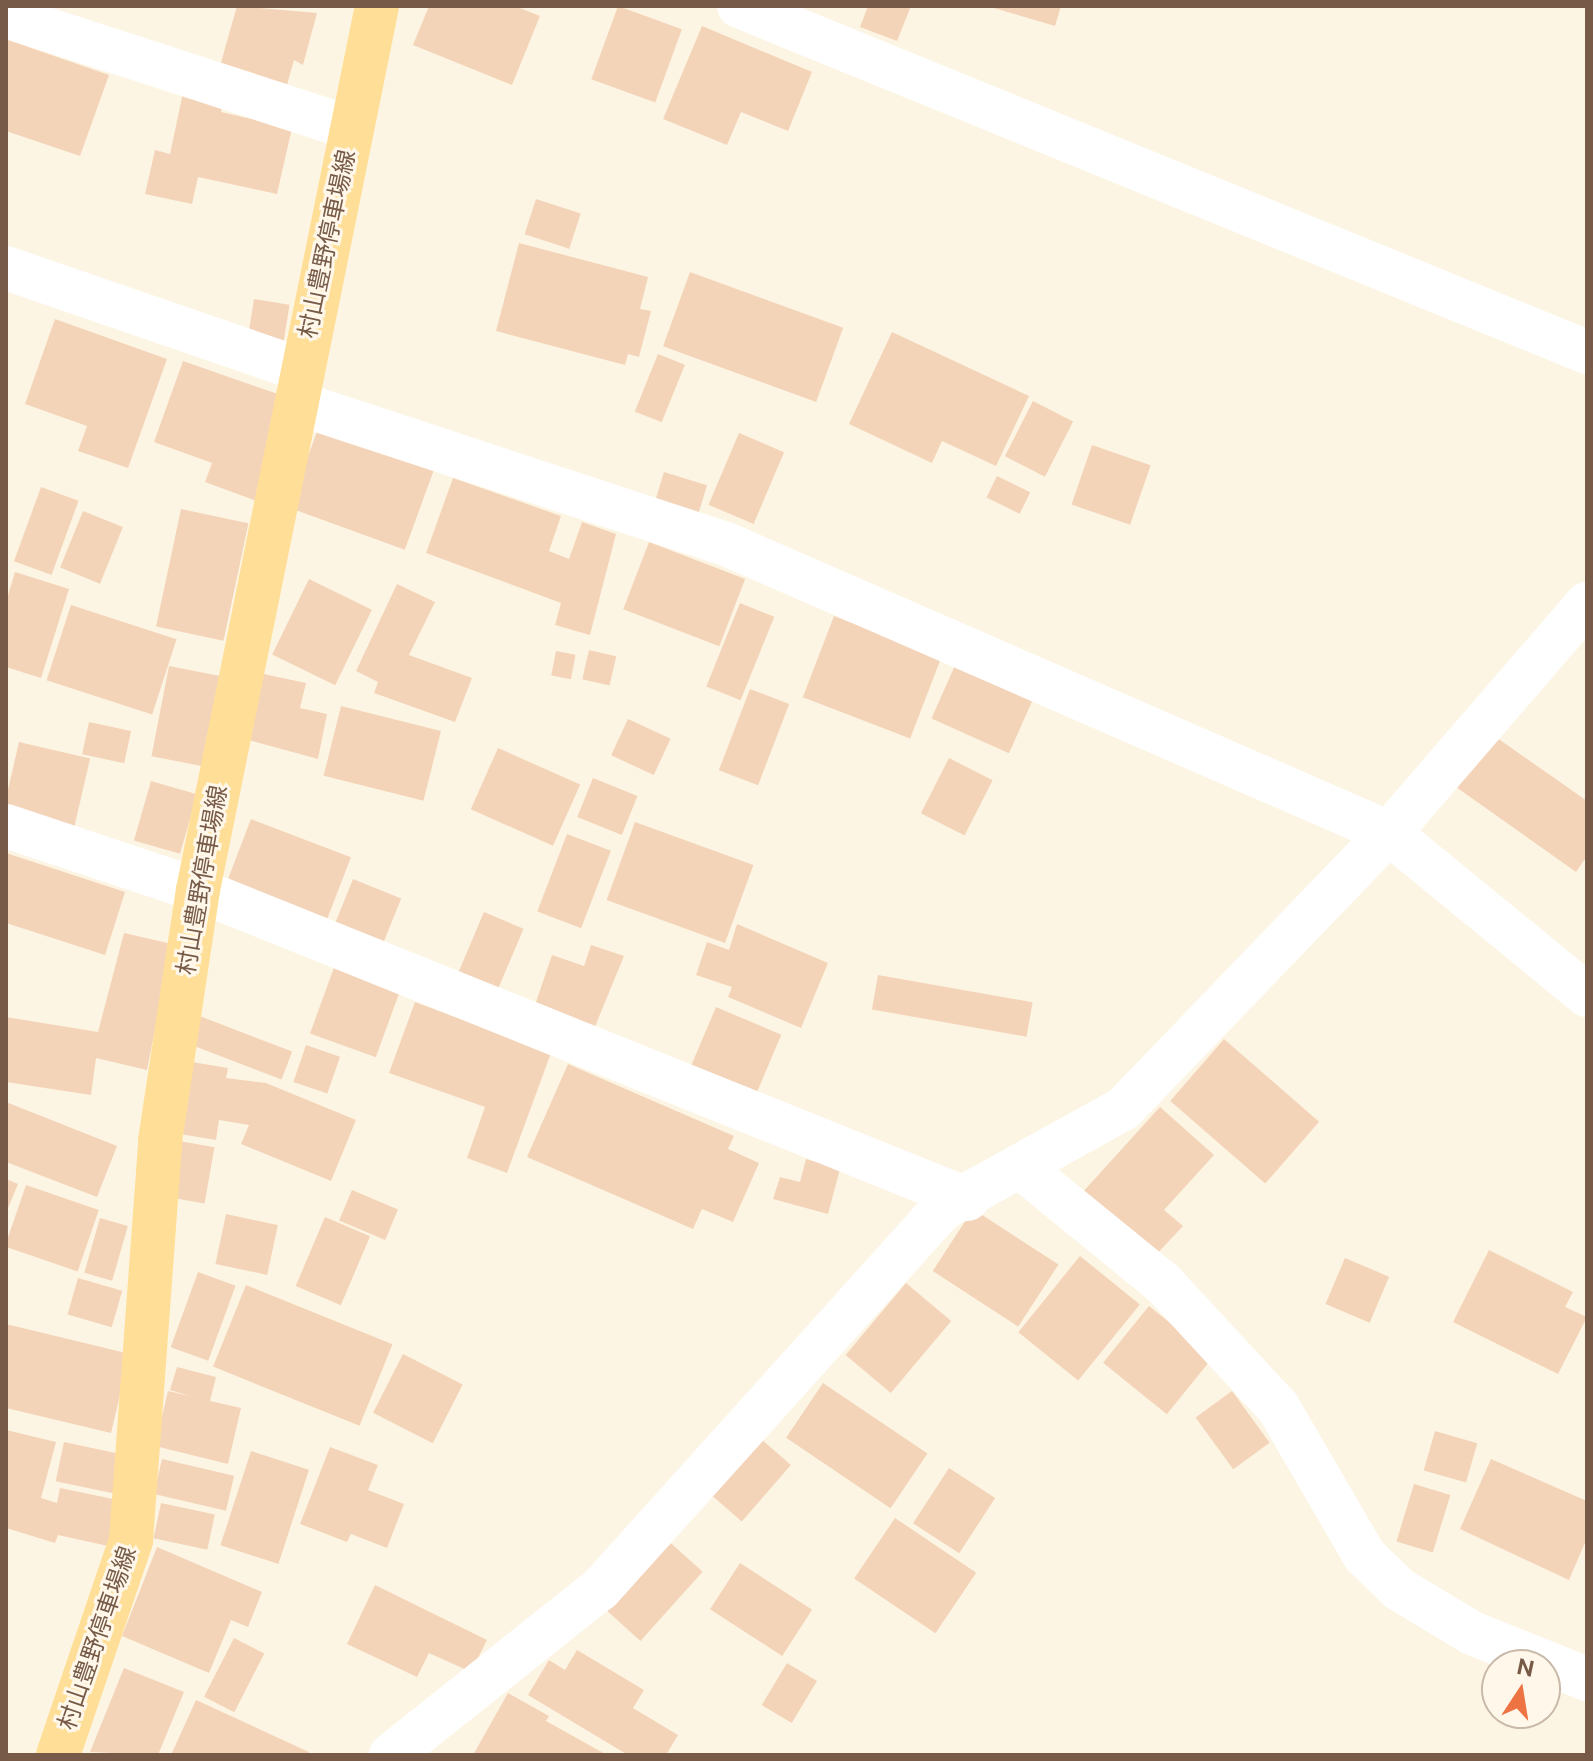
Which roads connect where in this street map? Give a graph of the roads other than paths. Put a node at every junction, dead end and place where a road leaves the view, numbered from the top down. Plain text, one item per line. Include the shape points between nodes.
1 (377, 6) edge
2 (739, 6) edge
3 (6, 16) edge
4 (351, 128) junction
5 (6, 268) edge
6 (1587, 352) edge
7 (299, 386) junction
8 (1587, 604) edge
9 (6, 826) edge
10 (1389, 833) junction
11 (198, 890) junction
12 (1587, 995) edge
13 (1023, 1169) junction
14 (967, 1199) junction
15 (1587, 1679) edge
16 (58, 1755) edge
17 (391, 1755) edge

1 - 4 main road, 村山豊野停車場線
2 - 6 street
3 - 4 street
4 - 7 main road, 村山豊野停車場線
5 - 7 street
7 - 10 street via 726,544
7 - 11 main road, 村山豊野停車場線
8 - 10 street
9 - 11 street
10 - 12 street
10 - 13 street via 1124,1108
11 - 14 street
11 - 16 main road, 村山豊野停車場線 via 160,1141 131,1540
13 - 14 street
13 - 15 street via 1163,1283 1278,1407 1364,1555 1399,1589 1472,1633
14 - 17 street via 942,1209 600,1589

